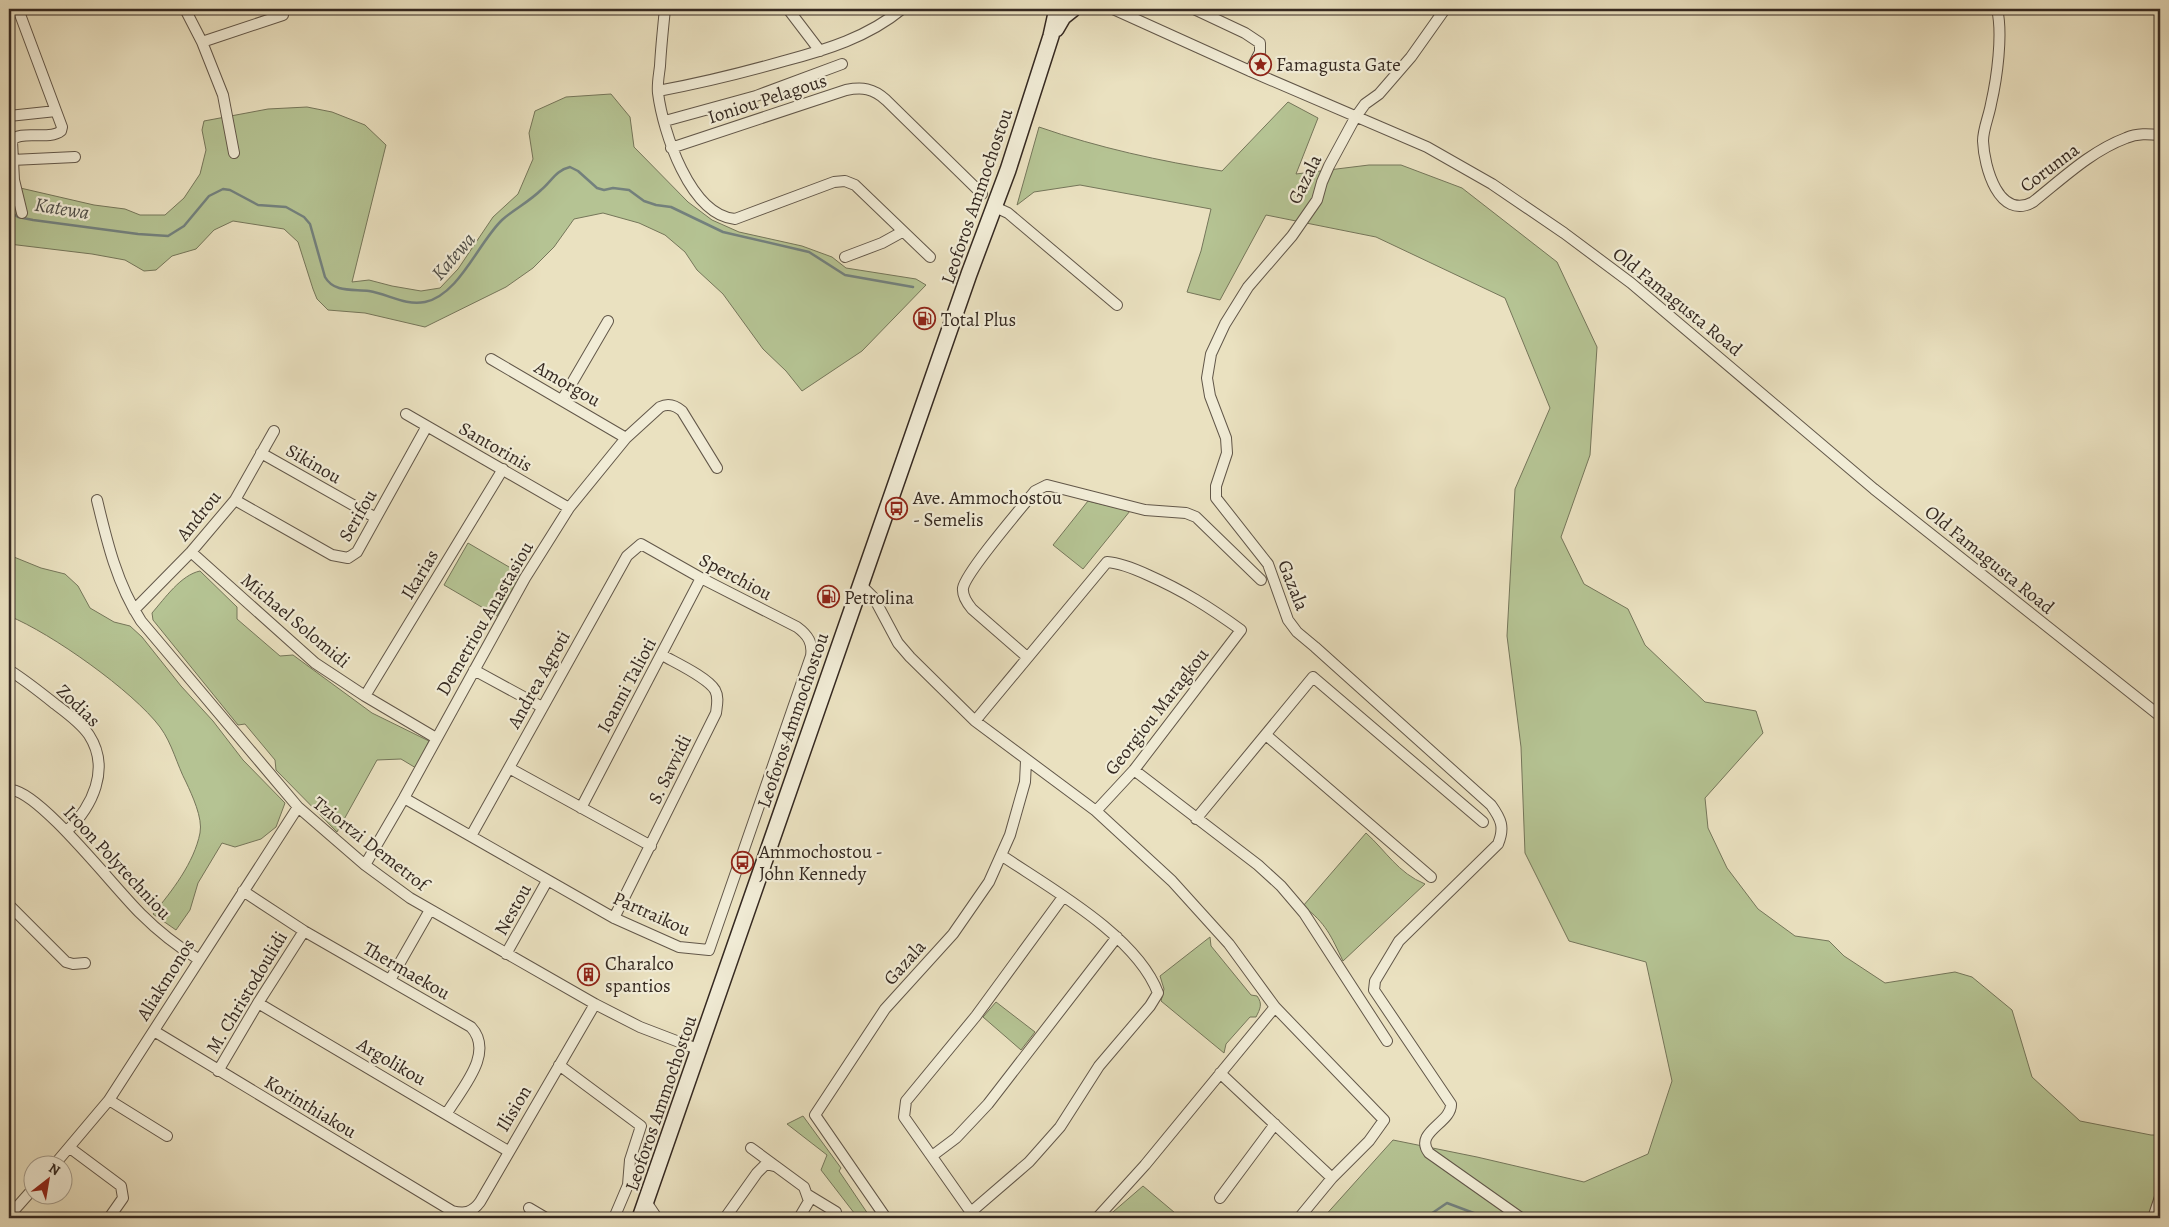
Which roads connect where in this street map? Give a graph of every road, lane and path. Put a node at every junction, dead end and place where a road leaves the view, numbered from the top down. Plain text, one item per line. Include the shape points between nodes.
1 (18, 9) edge
2 (185, 9) edge
3 (664, 9) edge
4 (788, 9) edge
5 (902, 9) edge
6 (1057, 9) edge
7 (1073, 9) edge
8 (1114, 9) edge
9 (1194, 9) edge
10 (1445, 9) edge
11 (1997, 9) edge
12 (283, 15) dead end
13 (1051, 36) junction
14 (202, 42) junction
15 (820, 51) junction
16 (842, 64) dead end
17 (1250, 71) junction
18 (658, 91) junction
19 (56, 111) junction
20 (9, 116) edge
21 (1355, 118) junction
22 (664, 121) junction
23 (2160, 134) edge
24 (671, 148) junction
25 (234, 153) dead end
26 (75, 157) dead end
27 (12, 160) junction
28 (982, 194) dead end
29 (994, 207) junction
30 (22, 213) dead end
31 (902, 232) junction
32 (845, 257) dead end
33 (930, 257) dead end
34 (1117, 305) dead end
35 (608, 321) dead end
36 (491, 359) dead end
37 (562, 400) junction
38 (406, 414) dead end
39 (427, 426) junction
40 (274, 431) dead end
41 (626, 438) junction
42 (261, 453) junction
43 (717, 468) dead end
44 (503, 470) junction
45 (97, 500) dead end
46 (234, 500) junction
47 (569, 508) junction
48 (376, 518) junction
49 (641, 544) joint
50 (191, 552) junction
51 (702, 578) junction
52 (1260, 580) dead end
53 (861, 585) junction
54 (134, 610) junction
55 (811, 642) joint
56 (662, 656) junction
57 (1028, 657) junction
58 (9, 670) edge
59 (474, 670) junction
60 (365, 696) junction
61 (542, 707) junction
62 (2160, 716) edge
63 (975, 721) junction
64 (1266, 735) junction
65 (436, 738) junction
66 (1026, 761) junction
67 (509, 768) junction
68 (1134, 770) junction
69 (11, 791) edge
70 (404, 798) junction
71 (298, 807) junction
72 (581, 808) junction
73 (1096, 811) junction
74 (1196, 819) junction
75 (1483, 822) dead end
76 (67, 832) junction
77 (471, 836) junction
78 (651, 846) junction
79 (1001, 855) junction
80 (365, 865) junction
81 (1431, 877) dead end
82 (547, 881) junction
83 (243, 891) junction
84 (1063, 897) junction
85 (9, 905) edge
86 (430, 910) junction
87 (614, 918) junction
88 (304, 930) junction
89 (1117, 938) junction
90 (506, 954) junction
91 (198, 960) junction
92 (85, 963) dead end
93 (390, 980) junction
94 (258, 1003) junction
95 (595, 1004) junction
96 (1274, 1007) junction
97 (154, 1031) junction
98 (1387, 1041) dead end
99 (700, 1050) junction
100 (559, 1065) junction
101 (218, 1071) junction
102 (1220, 1073) junction
103 (109, 1100) junction
104 (446, 1113) junction
105 (1275, 1124) junction
106 (167, 1136) dead end
107 (70, 1148) junction
108 (751, 1148) dead end
109 (508, 1151) junction
110 (64, 1154) edge
111 (932, 1156) junction
112 (774, 1166) junction
113 (1332, 1178) junction
114 (808, 1196) junction
115 (2160, 1197) edge
116 (1220, 1198) dead end
117 (22, 1201) edge
118 (647, 1203) junction
119 (529, 1208) dead end
120 (452, 1210) joint
121 (836, 1212) dead end
122 (973, 1215) edge
123 (9, 1216) edge
124 (109, 1218) edge
125 (546, 1218) edge
126 (614, 1218) edge
127 (640, 1218) edge
128 (657, 1218) edge
129 (725, 1218) edge
130 (799, 1218) edge
131 (886, 1218) edge
132 (1097, 1218) edge
133 (1299, 1218) edge
134 (1520, 1218) edge
135 (2153, 1218) edge

1 - 19 street
2 - 14 street
3 - 18 street
4 - 15 street
5 - 15 street via 854,38
6 - 13 main road, Leoforos Ammochostou
7 - 13 main road, Leoforos Ammochostou
8 - 17 street, Old Famagusta Road
9 - 17 street via 1260,43 1260,52
10 - 21 street via 1411,57
11 - 23 street, Corunna via 1997,80 1983,139 1994,186 2002,198 2013,206 2024,207 2093,155 2126,137
12 - 14 street
13 - 29 main road, Leoforos Ammochostou
14 - 25 street via 223,95
15 - 18 street via 728,78
16 - 22 street via 756,96
17 - 21 street, Old Famagusta Road
18 - 22 street
19 - 20 street
19 - 27 street via 62,127 60,131 55,135 15,137 11,145
21 - 62 street, Old Famagusta Road via 1427,148 1492,184 1631,283 1874,489
21 - 134 street, Gazala via 1325,174 1317,200 1292,236 1248,287 1211,354 1207,378 1210,396 1226,438 1227,454 1216,486 1216,498 1268,564 1288,620 1296,632 1491,805 1499,816 1503,826 1498,844 1399,941 1375,981 1374,990 1451,1104 1449,1114 1428,1134 1425,1141 1429,1153
22 - 24 street
24 - 28 street, Ioniou Pelagous via 846,90 865,88 886,100
24 - 31 street via 699,198 712,212 727,218 735,219 840,181 855,186
26 - 27 street
27 - 30 street
29 - 34 street via 1008,213
29 - 53 main road, Leoforos Ammochostou
31 - 32 street
31 - 33 street
35 - 37 street
36 - 37 street, Amorgou
37 - 41 street, Amorgou
38 - 39 street, Santorinis
39 - 44 street, Santorinis
39 - 48 street, Serifou
40 - 42 street, Androu
41 - 43 street, Demetriou Anastasiou via 660,407 674,406 682,411
41 - 47 street, Demetriou Anastasiou
42 - 46 street, Androu
42 - 48 street, Sikinou
44 - 47 street, Santorinis
44 - 60 street, Ikarias
45 - 54 street, Tziortzi Demetrof via 111,558
46 - 48 street, Serifou via 344,559 357,552
46 - 50 street, Androu
47 - 59 street, Demetriou Anastasiou via 525,578
49 - 51 street, Sperchiou
49 - 61 street, Andrea Agroti via 627,556
50 - 54 street, Androu
50 - 60 street, Michael Solomidi via 315,663
51 - 55 street, Sperchiou via 797,627
51 - 56 street, Ioanni Talioti
52 - 57 street via 1196,517 1145,510 1047,485 1035,491 970,574 963,591 972,609
53 - 63 street via 874,598 903,650
53 - 99 main road, Leoforos Ammochostou
54 - 71 street, Tziortzi Demetrof
55 - 87 street, Partraikou via 811,656 709,950 679,947
56 - 72 street, Ioanni Talioti
56 - 78 street, S. Savvidi via 709,683 718,703
57 - 63 street
57 - 68 street, Georgiou Maragkou via 1107,562 1138,571 1182,591 1241,630
58 - 76 street, Zodias via 73,718 89,735 94,746 99,767 95,791 82,815
59 - 61 street
59 - 65 street, Demetriou Anastasiou
60 - 65 street, Michael Solomidi
61 - 67 street, Andrea Agroti
63 - 66 street
64 - 74 street
64 - 75 street via 1313,678
64 - 81 street
65 - 70 street, Demetriou Anastasiou
66 - 73 street
66 - 79 street, Gazala via 1025,782
67 - 72 street
67 - 77 street, Andrea Agroti
68 - 73 street, Georgiou Maragkou
68 - 74 street
69 - 76 street, Iroon Polytechniou via 27,796
70 - 77 street, Partraikou
70 - 80 street, Demetriou Anastasiou
71 - 80 street, Tziortzi Demetrof
71 - 83 street, Aliakmonos
72 - 78 street
73 - 96 street via 1172,881 1229,944
74 - 98 street via 1258,865 1303,911
76 - 91 street, Iroon Polytechniou via 153,926
77 - 82 street, Partraikou
78 - 87 street, S. Savvidi
79 - 84 street
79 - 131 street, Gazala via 989,882 953,934 885,1009 815,1115
80 - 86 street, Tziortzi Demetrof
82 - 87 street, Partraikou
82 - 90 street, Nestou
83 - 88 street, Thermaekou
83 - 91 street, Aliakmonos
84 - 89 street
84 - 111 street via 976,1016 906,1101 904,1117
85 - 92 street via 66,962
86 - 90 street, Tziortzi Demetrof
86 - 93 street
88 - 93 street, Thermaekou
88 - 94 street, M. Christodoulidi
89 - 111 street via 988,1104 956,1138
89 - 122 street via 1152,976 1158,992 1099,1066 1060,1127
90 - 95 street, Tziortzi Demetrof
91 - 97 street, Aliakmonos
93 - 104 street, Thermaekou via 471,1027 480,1041 479,1060
94 - 101 street, M. Christodoulidi
94 - 104 street, Argolikou
95 - 99 street, Tziortzi Demetrof via 640,1027
95 - 100 street, Ilision
96 - 102 street
96 - 113 street via 1384,1120
97 - 101 street, Korinthiakou
97 - 103 street, Aliakmonos
99 - 118 main road, Leoforos Ammochostou
100 - 109 street, Ilision
100 - 126 street via 641,1126 630,1160 628,1186
101 - 120 street, Korinthiakou
102 - 105 street
102 - 132 street via 1148,1162
103 - 106 street
103 - 107 street, Aliakmonos
104 - 109 street, Argolikou
105 - 113 street
105 - 116 street
107 - 110 street, Aliakmonos
107 - 124 street via 121,1186 122,1198
108 - 112 street
109 - 120 street, Ilision via 476,1207 466,1213
111 - 122 street
112 - 114 street via 804,1187
112 - 129 street via 766,1164
113 - 133 street
114 - 121 street
114 - 130 street via 809,1201
115 - 135 street
117 - 123 street
118 - 127 main road, Leoforos Ammochostou
118 - 128 street
119 - 125 street

